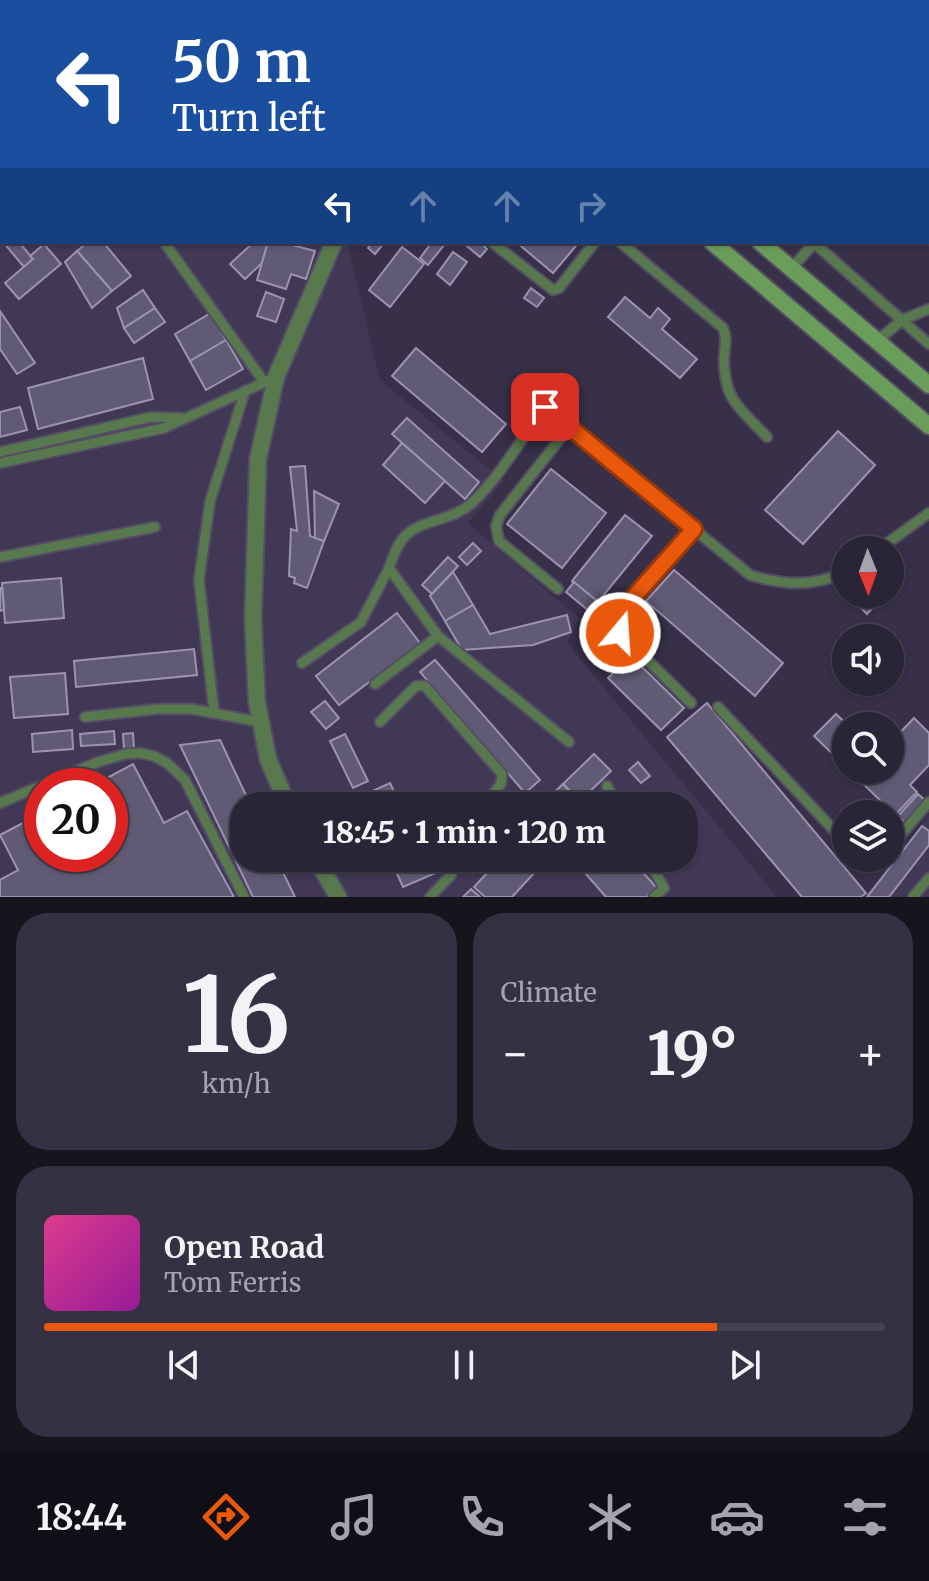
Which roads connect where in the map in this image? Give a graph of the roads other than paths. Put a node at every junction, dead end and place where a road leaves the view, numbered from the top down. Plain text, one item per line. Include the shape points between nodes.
1 (166, 244) edge
2 (333, 244) edge
3 (494, 244) edge
4 (593, 244) edge
5 (622, 244) edge
6 (714, 244) edge
7 (762, 244) edge
8 (813, 244) edge
9 (815, 244) edge
10 (791, 269) junction
11 (929, 309) edge
12 (902, 320) junction
13 (877, 341) junction
14 (929, 344) edge
15 (270, 380) junction
16 (929, 385) edge
17 (245, 391) junction
18 (185, 418) junction
19 (570, 426) junction
20 (929, 426) edge
21 (767, 437) dead end
22 (0, 452) edge
23 (0, 463) edge
24 (929, 513) edge
25 (155, 527) dead end
26 (694, 529) junction
27 (897, 536) edge
28 (0, 557) edge
29 (389, 568) junction
30 (832, 576) edge
31 (558, 589) dead end
32 (438, 636) junction
33 (302, 663) dead end
34 (375, 684) dead end
35 (691, 703) dead end
36 (718, 707) dead end
37 (214, 712) junction
38 (85, 717) dead end
39 (260, 722) junction
40 (380, 722) dead end
41 (569, 742) dead end
42 (607, 786) dead end
43 (282, 792) edge
44 (494, 792) edge
45 (610, 792) edge
46 (929, 802) edge
47 (0, 803) edge
48 (832, 828) edge
49 (904, 831) edge
50 (324, 872) edge
51 (452, 872) edge
52 (655, 872) edge
53 (927, 885) edge
54 (664, 888) junction
55 (244, 897) edge
56 (338, 897) edge
57 (430, 897) edge
58 (654, 897) edge
59 (672, 897) edge
60 (913, 897) edge

1 - 15 lane
2 - 15 street
3 - 4 lane via 553,290
5 - 21 lane via 723,328 728,396
6 - 20 main road
7 - 10 main road
8 - 10 lane
9 - 12 lane
10 - 13 main road
11 - 12 lane
12 - 13 lane
12 - 14 lane
13 - 16 main road
15 - 17 lane
15 - 39 street via 258,459 254,551
17 - 18 lane
17 - 37 lane via 210,501 199,580
18 - 22 lane via 151,417
18 - 23 lane via 164,428
19 - 26 lane
19 - 29 lane via 545,407 471,504 405,536
19 - 31 lane via 496,526 499,541
24 - 27 lane
25 - 28 lane
26 - 30 lane via 750,575 780,584
26 - 35 lane via 615,623
29 - 32 lane
29 - 33 lane via 361,622
32 - 34 lane
32 - 41 lane
36 - 48 lane
37 - 38 lane via 158,709
37 - 39 lane
39 - 43 street
40 - 44 lane via 416,686 425,686 502,774
42 - 45 lane
46 - 49 lane
47 - 55 lane via 98,762 125,754 154,756 185,780
50 - 56 street
51 - 57 lane
52 - 54 lane
53 - 60 lane
54 - 58 lane
54 - 59 lane

